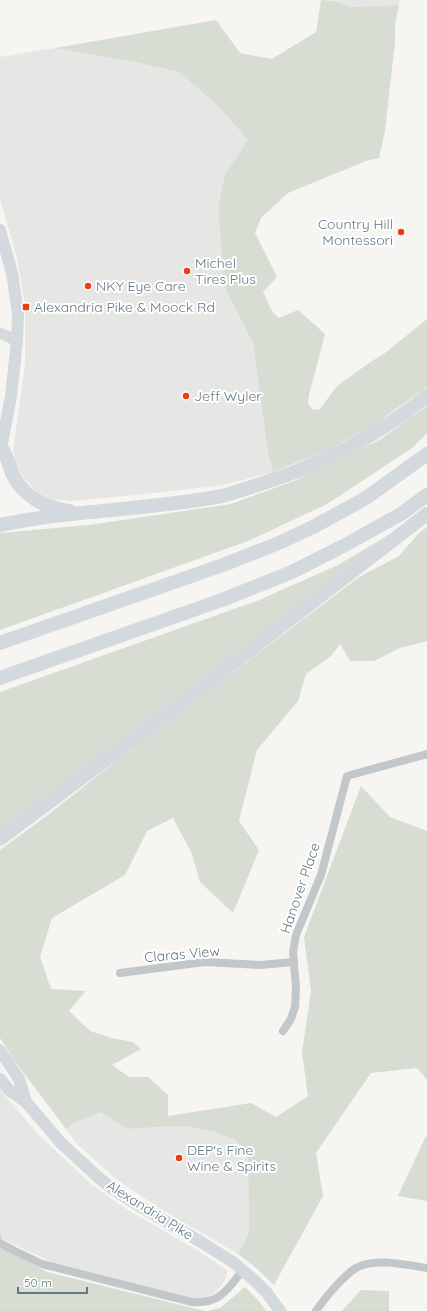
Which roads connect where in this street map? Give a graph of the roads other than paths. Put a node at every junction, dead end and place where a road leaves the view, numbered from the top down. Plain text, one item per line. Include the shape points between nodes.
1 (0, 230) edge
2 (18, 326) junction
3 (0, 332) edge
4 (17, 342) junction
5 (427, 396) edge
6 (1, 450) edge
7 (427, 454) edge
8 (427, 495) edge
9 (81, 513) junction
10 (427, 514) edge
11 (0, 525) edge
12 (4, 642) edge
13 (0, 678) edge
14 (427, 754) edge
15 (0, 839) edge
16 (294, 962) junction
17 (120, 973) dead end
18 (283, 1031) dead end
19 (0, 1050) edge
20 (0, 1079) edge
21 (26, 1102) junction
22 (0, 1243) edge
23 (427, 1268) edge
24 (242, 1270) junction
25 (280, 1311) edge
26 (316, 1311) edge

1 - 2 main road via 12,273
2 - 3 main road
2 - 4 main road
3 - 4 main road
4 - 6 main road
5 - 9 highway via 360,441 302,469 264,483 222,496 148,507
6 - 9 highway via 6,454 13,474 23,489 38,502 56,509
7 - 12 highway via 366,498 280,542 223,565
8 - 13 highway via 401,514 292,572 222,600
9 - 11 highway
10 - 15 highway
14 - 16 street, Hanover Place via 347,776 321,875 296,936
16 - 17 street, Claras View via 260,965 205,962
16 - 18 street, Hanover Place via 295,1007
19 - 21 main road, Alexandria Pike via 19,1079
20 - 21 main road, Alexandria Pike via 9,1090
21 - 24 main road, Alexandria Pike via 61,1143 114,1190 223,1254
22 - 24 street via 42,1264 192,1302 209,1302 221,1295
23 - 26 street via 384,1262 369,1263 356,1268
24 - 25 main road, Alexandria Pike via 267,1293

